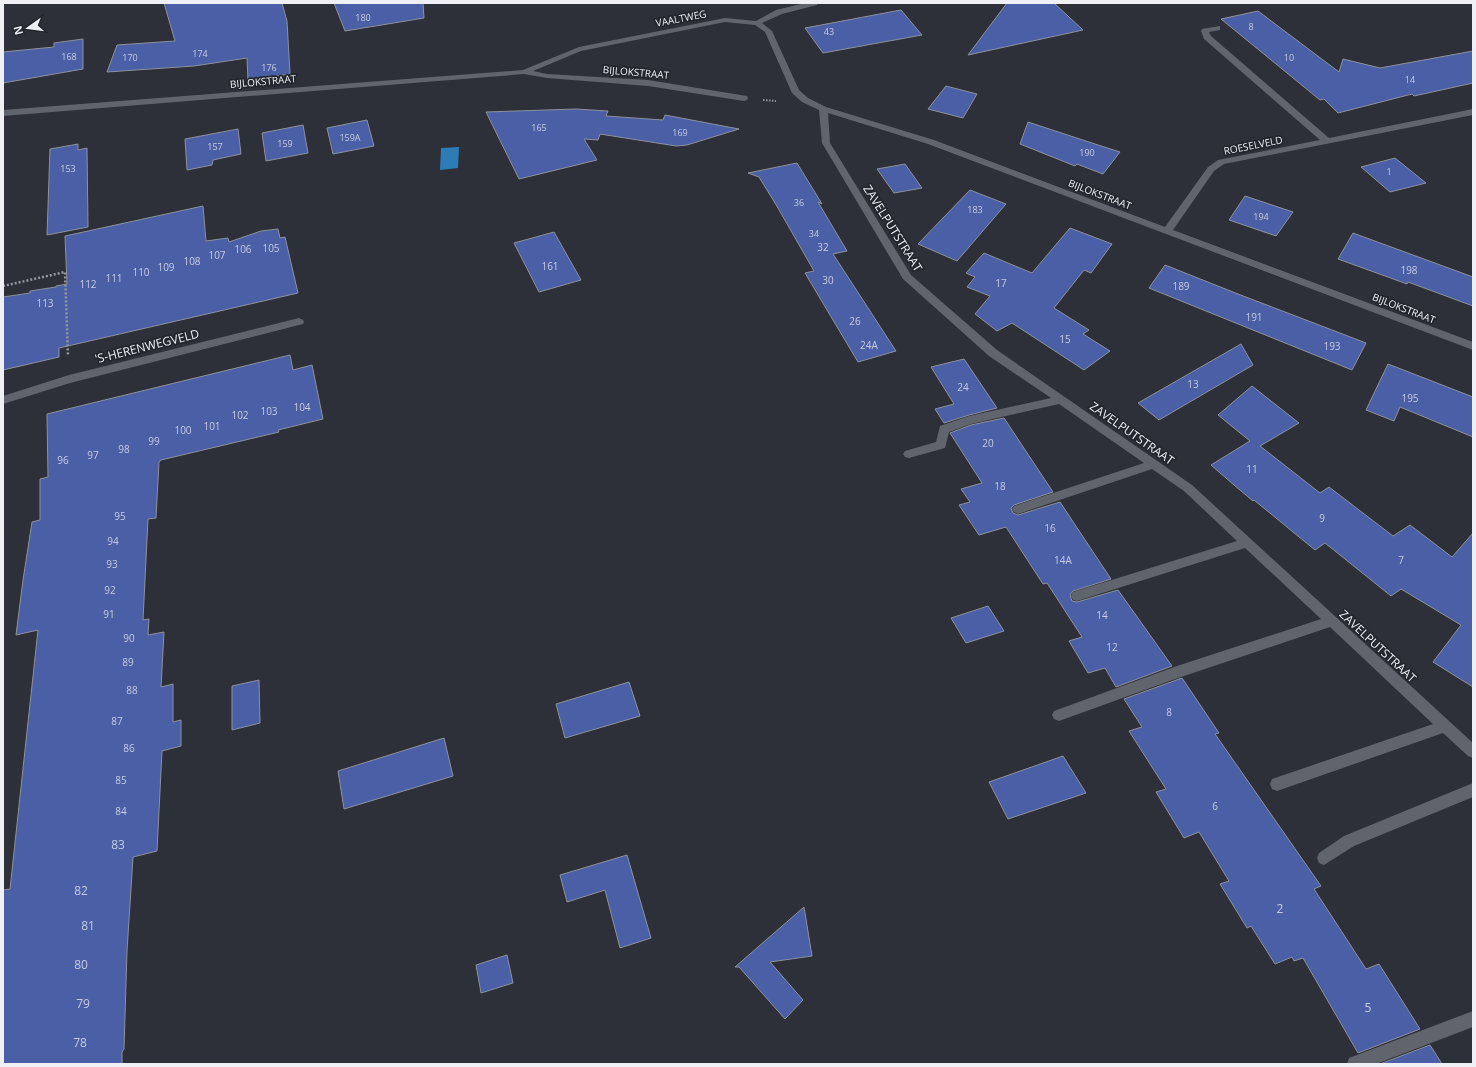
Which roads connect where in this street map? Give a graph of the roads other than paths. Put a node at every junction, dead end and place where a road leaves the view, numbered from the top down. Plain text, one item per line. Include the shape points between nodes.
1 (814, 3) edge
2 (757, 23) junction
3 (1217, 28) dead end
4 (644, 36) joint
5 (524, 72) junction
6 (744, 98) dead end
7 (823, 109) junction
8 (1473, 112) edge
9 (3, 113) edge
10 (1328, 141) junction
11 (1168, 231) junction
12 (300, 322) dead end
13 (1473, 346) edge
14 (3, 400) edge
15 (1061, 400) junction
16 (909, 454) dead end
17 (1155, 464) junction
18 (1018, 509) dead end
19 (1248, 542) junction
20 (1078, 596) dead end
21 (1332, 621) junction
22 (1059, 715) dead end
23 (1445, 726) junction
24 (1473, 752) edge
25 (1277, 784) dead end
26 (1473, 790) edge
27 (1324, 858) dead end
28 (1473, 1019) edge
29 (1354, 1064) edge

1 - 2 street via 780,12
2 - 4 street, VAALTWEG via 725,20
2 - 7 street, BIJLOKSTRAAT via 768,31 795,91 805,100
3 - 10 street via 1205,32 1207,37
4 - 5 street, BIJLOKSTRAAT via 579,49
5 - 6 street, BIJLOKSTRAAT via 648,83
5 - 9 street, BIJLOKSTRAAT
7 - 11 street, BIJLOKSTRAAT via 931,142
7 - 15 street, ZAVELPUTSTRAAT via 826,143 907,277 993,353
8 - 10 street, ROESELVELD
10 - 11 street, ROESELVELD via 1221,162 1211,169
11 - 13 street, BIJLOKSTRAAT
12 - 14 street, 'S-HERENWEGVELD via 69,378
15 - 16 street via 969,420 944,429 941,445
15 - 17 street, ZAVELPUTSTRAAT
17 - 18 street
17 - 19 street, ZAVELPUTSTRAAT via 1188,488
19 - 20 street
19 - 21 street, ZAVELPUTSTRAAT
21 - 22 street via 1177,672
21 - 23 street, ZAVELPUTSTRAAT
23 - 24 street, ZAVELPUTSTRAAT
23 - 25 street
26 - 27 street via 1349,841
28 - 29 street

